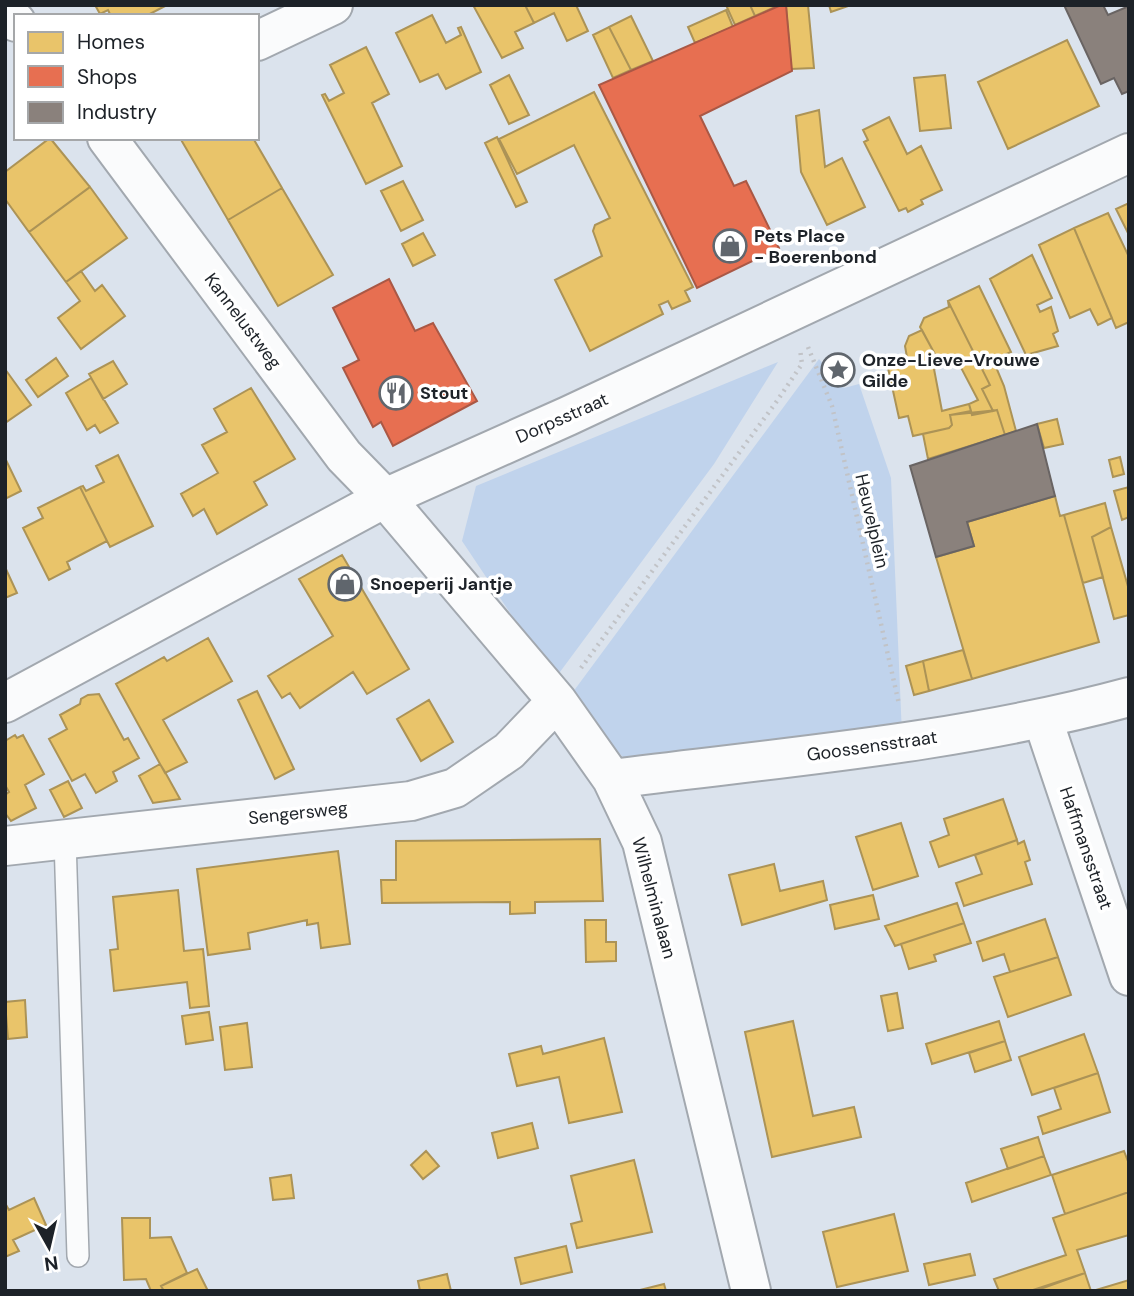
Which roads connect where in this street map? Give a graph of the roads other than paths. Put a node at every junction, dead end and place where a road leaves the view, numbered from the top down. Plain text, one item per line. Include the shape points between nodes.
1 (333, 5) edge
2 (259, 40) edge
3 (108, 140) edge
4 (1129, 153) edge
5 (385, 498) junction
6 (1129, 697) edge
7 (557, 701) junction
8 (5, 703) edge
9 (1043, 720) junction
10 (612, 779) junction
11 (65, 839) junction
12 (5, 846) edge
13 (1129, 976) edge
14 (78, 1256) dead end
15 (751, 1291) edge

1 - 2 street
3 - 5 street, Kannelustweg via 344,456
4 - 5 street, Dorpsstraat
5 - 7 street, Wilhelminalaan
5 - 8 street, Dorpsstraat
6 - 9 street, Goossensstraat
7 - 10 street, Wilhelminalaan
7 - 11 street, Sengersweg via 498,758 455,788 411,801
9 - 10 street, Goossensstraat
9 - 13 street, Haffmansstraat
10 - 15 street, Wilhelminalaan via 642,842
11 - 12 street, Sengersweg
11 - 14 lane

